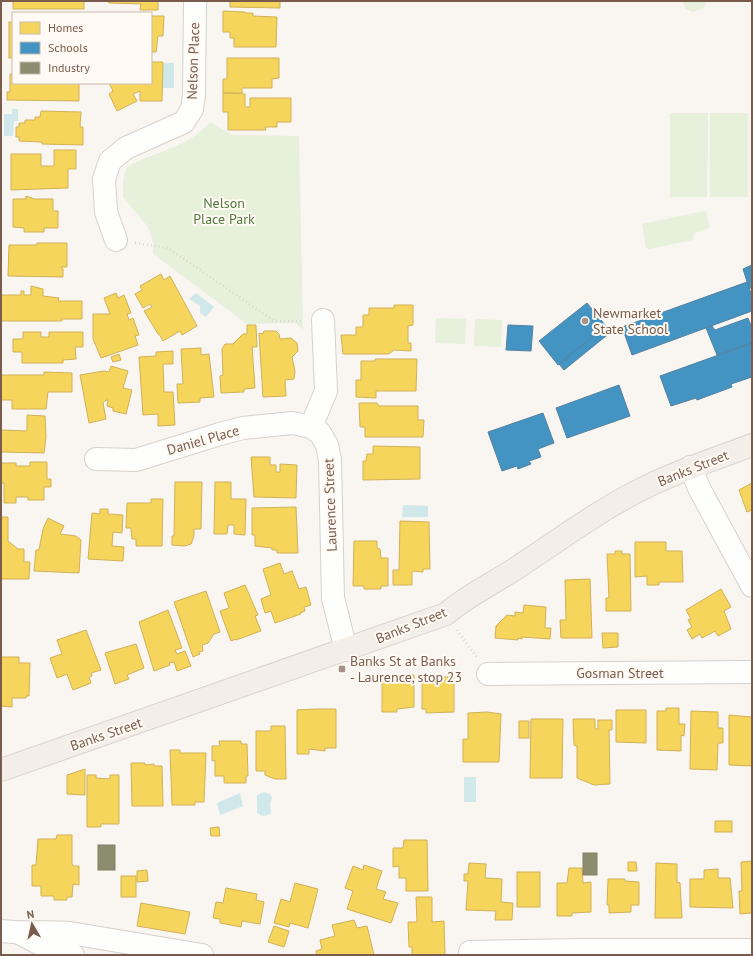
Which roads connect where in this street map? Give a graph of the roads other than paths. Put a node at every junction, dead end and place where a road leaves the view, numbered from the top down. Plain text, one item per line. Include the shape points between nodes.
1 (195, 1) edge
2 (116, 240) road end
3 (323, 320) road end
4 (311, 426) junction
5 (752, 445) edge
6 (96, 459) dead end
7 (690, 467) junction
8 (752, 586) edge
9 (346, 650) junction
10 (752, 672) edge
11 (488, 674) road end
12 (1, 770) edge
13 (11, 932) edge
14 (752, 950) edge
15 (470, 952) dead end
16 (73, 955) edge
17 (202, 955) edge

1 - 2 street, Nelson Place via 192,109 184,122 126,148 110,161 104,179 106,212
3 - 4 street via 326,391
4 - 6 street, Daniel Place via 292,423 243,428 136,460
4 - 9 street, Laurence Street via 327,445 330,460 333,598
5 - 7 main road, Banks Street
7 - 8 street
7 - 9 main road, Banks Street via 648,485 608,508 509,574 456,605 446,614
9 - 12 main road, Banks Street
10 - 11 street, Gosman Street
13 - 16 street via 50,949
13 - 17 street via 70,933
14 - 15 street

